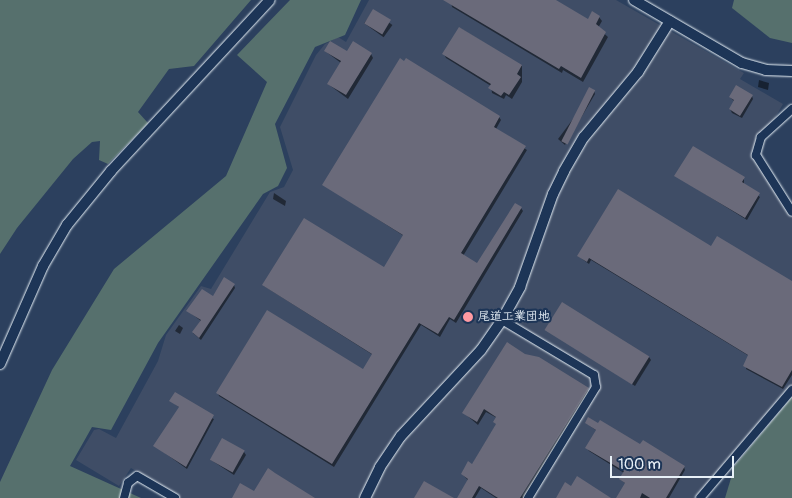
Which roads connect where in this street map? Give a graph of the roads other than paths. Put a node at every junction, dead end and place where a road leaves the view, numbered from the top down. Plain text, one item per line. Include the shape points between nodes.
1 (270, 0) edge
2 (634, 0) edge
3 (670, 21) junction
4 (792, 71) edge
5 (792, 109) edge
6 (792, 212) edge
7 (502, 320) junction
8 (0, 364) edge
9 (792, 390) edge
10 (171, 497) edge
11 (124, 498) edge
12 (365, 498) edge
13 (528, 498) edge
14 (700, 498) edge

1 - 8 street via 111,172 67,225 43,266
2 - 3 street
3 - 4 street via 742,63 766,70
3 - 7 street via 633,80 584,137 564,171 552,194 520,287
5 - 6 street via 761,137 756,150 757,160
7 - 12 street via 481,350 401,436 380,467
7 - 13 street via 594,375 596,387
9 - 14 street
10 - 11 street via 137,476 128,483

